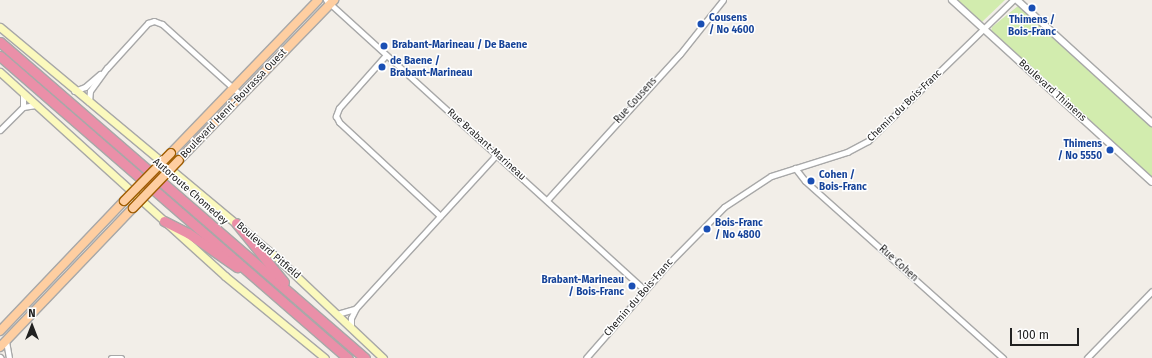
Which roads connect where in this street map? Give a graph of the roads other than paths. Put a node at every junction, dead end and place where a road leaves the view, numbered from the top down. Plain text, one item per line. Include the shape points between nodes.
1 (318, 0) edge
2 (723, 0) edge
3 (952, 0) edge
4 (1013, 0) edge
5 (1017, 0) edge
6 (330, 1) edge
7 (0, 27) edge
8 (983, 29) junction
9 (0, 42) edge
10 (0, 56) edge
11 (386, 56) junction
12 (107, 68) junction
13 (0, 72) edge
14 (233, 88) junction
15 (74, 91) junction
16 (24, 94) junction
17 (242, 96) junction
18 (89, 102) junction
19 (36, 105) junction
20 (23, 107) junction
21 (1152, 123) edge
22 (0, 130) edge
23 (496, 155) junction
24 (795, 168) junction
25 (1152, 182) edge
26 (546, 200) junction
27 (440, 216) junction
28 (164, 221) junction
29 (236, 223) junction
30 (266, 287) junction
31 (645, 290) junction
32 (1152, 291) edge
33 (295, 296) junction
34 (356, 308) junction
35 (337, 314) junction
36 (351, 328) junction
37 (0, 330) edge
38 (3, 344) edge
39 (9, 358) edge
40 (111, 358) edge
41 (120, 358) edge
42 (325, 358) edge
43 (348, 358) edge
44 (366, 358) edge
45 (384, 358) edge
46 (586, 358) edge
47 (1003, 358) edge
48 (1087, 358) edge

1 - 14 main road, Boulevard Henri-Bourassa Ouest
2 - 26 street, Rue Cousens via 694,38
3 - 8 street, Boulevard Thimens
4 - 8 street, Chemin du Bois-Franc
5 - 21 street
6 - 11 street, Rue Brabant-Marineau
6 - 17 main road, Boulevard Henri-Bourassa Ouest
7 - 15 main road, Boulevard Pitfield
8 - 24 street, Chemin du Bois-Franc via 868,141 842,154
8 - 25 street, Boulevard Thimens
9 - 33 highway, Autoroute Chomedey
10 - 30 highway
11 - 23 street, Rue Brabant-Marineau
11 - 27 street via 339,108 336,116 339,122
12 - 14 street via 148,23 157,22
12 - 15 street via 85,87
12 - 18 street via 90,91
13 - 16 main road
14 - 17 street
14 - 37 main road, Boulevard Henri-Bourassa Ouest, bridge
15 - 18 main road, Boulevard Pitfield
16 - 19 main road
16 - 20 street
17 - 38 main road, Boulevard Henri-Bourassa Ouest, bridge
18 - 29 main road, Boulevard Pitfield
19 - 20 street
19 - 28 main road
20 - 22 street
23 - 26 street, Rue Brabant-Marineau
23 - 27 street
24 - 31 street, Chemin du Bois-Franc via 760,182 727,205
24 - 47 street, Rue Cohen via 805,181
26 - 31 street, Rue Brabant-Marineau
27 - 34 street
28 - 30 highway via 188,232
28 - 42 main road via 225,276
29 - 33 highway
29 - 35 main road, Boulevard Pitfield via 279,259
30 - 43 highway
31 - 46 street, Chemin du Bois-Franc
32 - 48 street
33 - 44 highway, Autoroute Chomedey
34 - 35 street
34 - 36 street via 351,318
35 - 36 main road, Boulevard Pitfield
36 - 45 main road, Boulevard Pitfield
38 - 39 street
40 - 41 street

